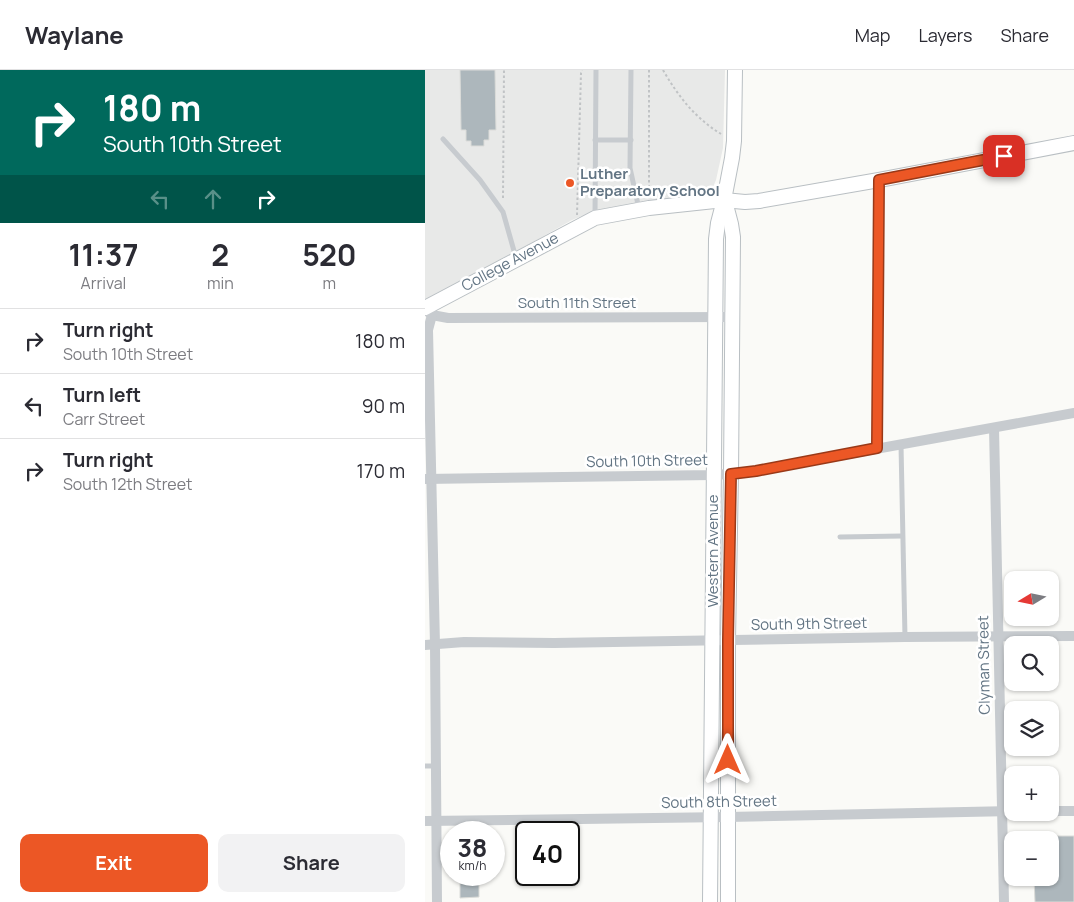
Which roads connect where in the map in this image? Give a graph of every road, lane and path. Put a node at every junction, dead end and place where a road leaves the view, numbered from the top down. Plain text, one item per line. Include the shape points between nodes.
1 (504, 70) edge
2 (582, 70) edge
3 (595, 70) edge
4 (631, 70) edge
5 (649, 70) edge
6 (663, 70) edge
7 (735, 70) edge
8 (443, 138) dead end
9 (595, 140) junction
10 (631, 140) junction
11 (734, 141) junction
12 (1074, 143) edge
13 (879, 180) junction
14 (725, 200) junction
15 (644, 209) junction
16 (503, 212) junction
17 (595, 218) junction
18 (577, 227) junction
19 (517, 259) junction
20 (427, 311) edge
21 (715, 317) junction
22 (732, 317) junction
23 (1074, 413) edge
24 (994, 428) junction
25 (901, 444) junction
26 (877, 448) junction
27 (731, 474) junction
28 (713, 476) junction
29 (429, 479) edge
30 (902, 536) junction
31 (839, 537) dead end
32 (999, 636) junction
33 (1074, 636) edge
34 (905, 637) junction
35 (712, 640) junction
36 (728, 640) junction
37 (430, 645) edge
38 (430, 766) edge
39 (1005, 766) edge
40 (1004, 811) edge
41 (1059, 811) edge
42 (1074, 811) edge
43 (711, 817) junction
44 (729, 817) junction
45 (430, 821) edge
46 (1007, 821) edge
47 (437, 902) edge
48 (710, 902) edge
49 (728, 902) edge
50 (1004, 902) edge

1 - 16 path
2 - 18 path
3 - 9 lane
4 - 10 lane
5 - 15 path
6 - 11 path via 686,105 712,128
7 - 11 street, Western Avenue
8 - 16 lane
9 - 10 lane
9 - 17 lane
10 - 15 lane via 630,168
11 - 14 street, Western Avenue
12 - 13 street, College Avenue
13 - 14 street, College Avenue via 745,202
13 - 26 street
14 - 15 street, College Avenue
14 - 21 street, Western Avenue via 716,239
14 - 22 street, Western Avenue via 733,237
15 - 17 street, College Avenue
16 - 19 lane
17 - 18 street, College Avenue
18 - 19 street, College Avenue
19 - 20 street, College Avenue
20 - 21 street, South 11th Street via 448,318 471,319
20 - 29 street
21 - 22 street, South 11th Street
21 - 28 street, Western Avenue
22 - 27 street, Western Avenue
23 - 24 street, South 10th Street
24 - 25 street, South 10th Street
24 - 32 street, Clyman Street
25 - 26 street, South 10th Street
25 - 30 lane
26 - 27 street, South 10th Street
27 - 28 street, South 10th Street
27 - 36 street, Western Avenue
28 - 29 street, South 10th Street
28 - 35 street, Western Avenue
29 - 37 street
30 - 31 lane
30 - 34 lane
32 - 33 street, South 9th Street
32 - 34 street, South 9th Street
32 - 39 street, Clyman Street
34 - 36 street, South 9th Street
35 - 36 street, South 9th Street
35 - 37 street, South 9th Street
35 - 43 street, Western Avenue
36 - 44 street, Western Avenue
37 - 38 street
38 - 45 street
40 - 44 street, South 8th Street
41 - 42 street
43 - 44 street, South 8th Street
43 - 45 street, South 8th Street
43 - 48 street, Western Avenue
44 - 49 street, Western Avenue
45 - 47 street
46 - 50 street, Clyman Street

